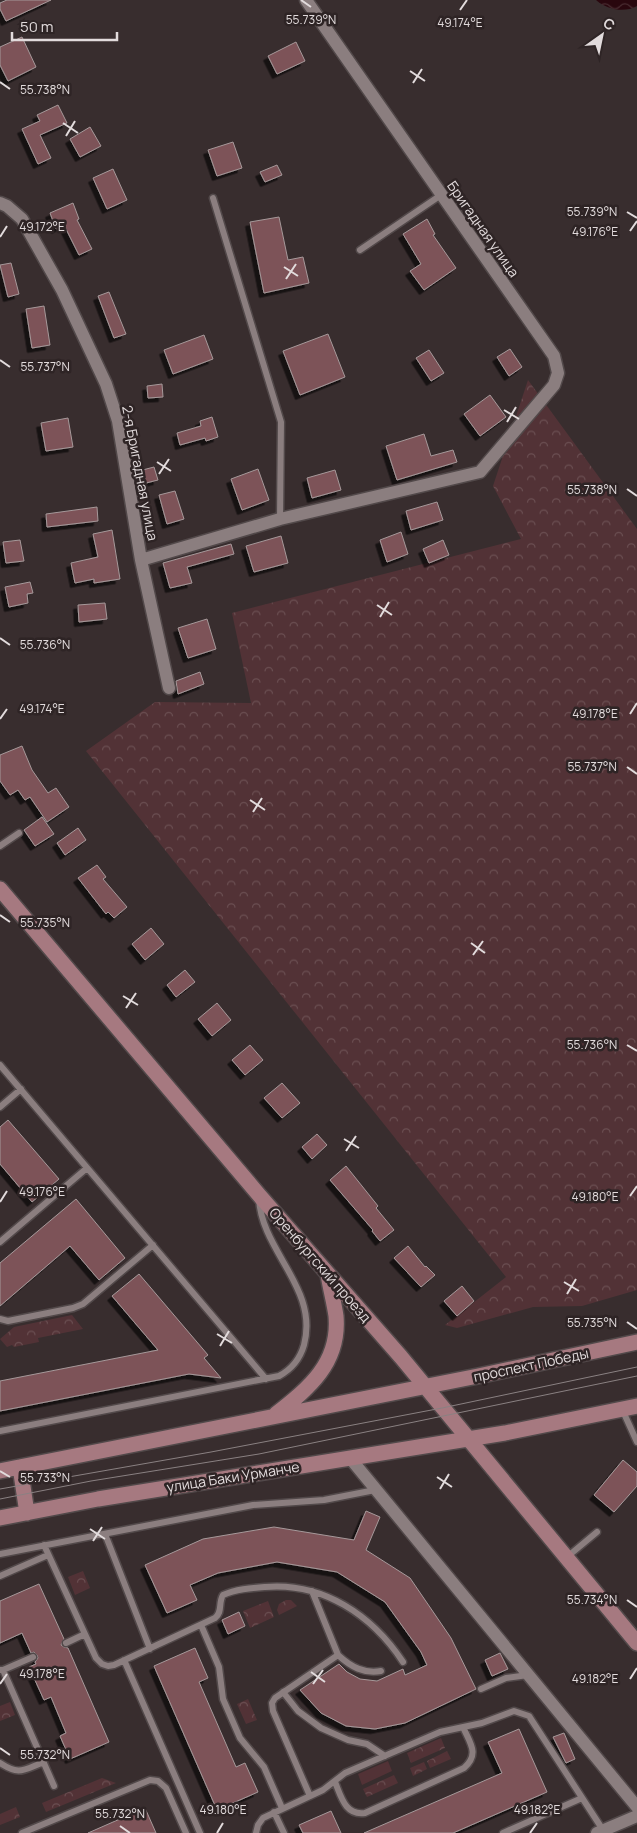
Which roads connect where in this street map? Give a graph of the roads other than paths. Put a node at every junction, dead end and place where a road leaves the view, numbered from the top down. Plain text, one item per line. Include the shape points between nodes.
1 (306, 0) edge
2 (441, 195) junction
3 (213, 198) dead end
4 (0, 203) edge
5 (360, 250) dead end
6 (280, 519) junction
7 (141, 560) junction
8 (169, 688) dead end
9 (19, 833) dead end
10 (0, 846) edge
11 (0, 889) edge
12 (0, 1065) edge
13 (21, 1089) junction
14 (0, 1106) edge
15 (87, 1168) junction
16 (259, 1195) junction
17 (0, 1242) edge
18 (153, 1245) junction
19 (327, 1272) junction
20 (0, 1318) edge
21 (637, 1342) edge
22 (266, 1379) junction
23 (424, 1386) junction
24 (637, 1406) edge
25 (622, 1409) junction
26 (273, 1416) junction
27 (0, 1430) edge
28 (467, 1439) junction
29 (637, 1442) edge
30 (350, 1458) junction
31 (20, 1467) junction
32 (0, 1471) edge
33 (376, 1490) junction
34 (26, 1513) junction
35 (0, 1518) edge
36 (597, 1532) dead end
37 (105, 1534) junction
38 (44, 1545) junction
39 (0, 1554) edge
40 (48, 1555) junction
41 (566, 1558) junction
42 (0, 1576) edge
43 (312, 1591) junction
44 (201, 1625) junction
45 (85, 1634) junction
46 (66, 1643) dead end
47 (637, 1643) edge
48 (150, 1649) junction
49 (338, 1655) junction
50 (33, 1657) dead end
51 (124, 1660) junction
52 (402, 1662) dead end
53 (2, 1670) edge
54 (381, 1672) dead end
55 (528, 1675) junction
56 (481, 1689) dead end
57 (282, 1692) junction
58 (463, 1727) junction
59 (385, 1756) junction
60 (44, 1762) junction
61 (0, 1763) edge
62 (335, 1782) junction
63 (54, 1786) dead end
64 (310, 1796) junction
65 (582, 1798) junction
66 (637, 1807) edge
67 (282, 1808) junction
68 (274, 1812) junction
69 (637, 1816) edge
70 (600, 1832) edge
71 (22, 1833) edge
72 (186, 1833) edge
73 (200, 1833) edge
74 (256, 1833) edge
75 (284, 1833) edge
76 (503, 1833) edge

1 - 2 street, Бригадная улица
2 - 5 lane
2 - 6 street, Бригадная улица via 554,356 558,373 554,385 480,472
3 - 6 lane via 281,422
4 - 7 street, 2-я Бригадная улица via 22,219 62,290 106,384 118,421
6 - 7 street
7 - 8 street, 2-я Бригадная улица
9 - 10 lane
11 - 16 main road, Оренбургский проезд
12 - 13 lane
13 - 14 lane
13 - 15 lane
15 - 17 lane
15 - 18 lane
16 - 19 main road, Оренбургский проезд
16 - 22 lane via 265,1226 299,1288 307,1323 306,1338 295,1363 278,1376
18 - 20 lane via 83,1304 8,1321
18 - 22 lane
19 - 23 main road, Оренбургский проезд
19 - 26 main road via 336,1317 333,1346 316,1380
21 - 23 main road, проспект Победы
22 - 27 lane
23 - 26 main road
23 - 28 main road, Оренбургский проезд
24 - 25 main road
25 - 28 main road
25 - 29 lane
26 - 31 main road
28 - 30 main road, улица Баки Урманче
28 - 41 main road, Оренбургский проезд
30 - 33 street
30 - 34 main road, улица Баки Урманче
31 - 32 main road
31 - 34 main road
33 - 37 lane via 324,1500 253,1505
33 - 55 street
34 - 35 main road, улица Баки Урманче
36 - 41 lane
37 - 38 lane
37 - 48 lane
38 - 39 lane
38 - 40 lane
40 - 42 lane
40 - 45 lane
41 - 47 main road, Оренбургский проезд
43 - 44 lane via 274,1586 230,1592 222,1597 218,1616
43 - 49 lane
43 - 52 lane via 359,1614 385,1637
44 - 48 lane
44 - 67 lane via 220,1667 224,1699 240,1738 264,1767
45 - 46 lane
45 - 51 lane via 102,1664
48 - 51 lane
49 - 54 lane via 346,1663 365,1672
49 - 57 lane
50 - 53 lane
51 - 73 lane
53 - 60 lane
55 - 56 lane via 506,1678
55 - 66 street
57 - 59 lane via 298,1711 322,1728 367,1744
57 - 64 lane via 272,1707
58 - 59 lane via 440,1732
58 - 62 lane via 474,1751 464,1768 365,1813 349,1810
58 - 65 lane via 512,1711 529,1716
59 - 62 lane via 346,1773
60 - 61 lane via 20,1772
60 - 63 lane
62 - 64 lane
64 - 67 lane
65 - 70 lane
65 - 76 lane
67 - 68 lane
68 - 74 lane via 261,1820
68 - 75 lane
69 - 70 street
71 - 72 lane via 150,1780 158,1781 166,1788

